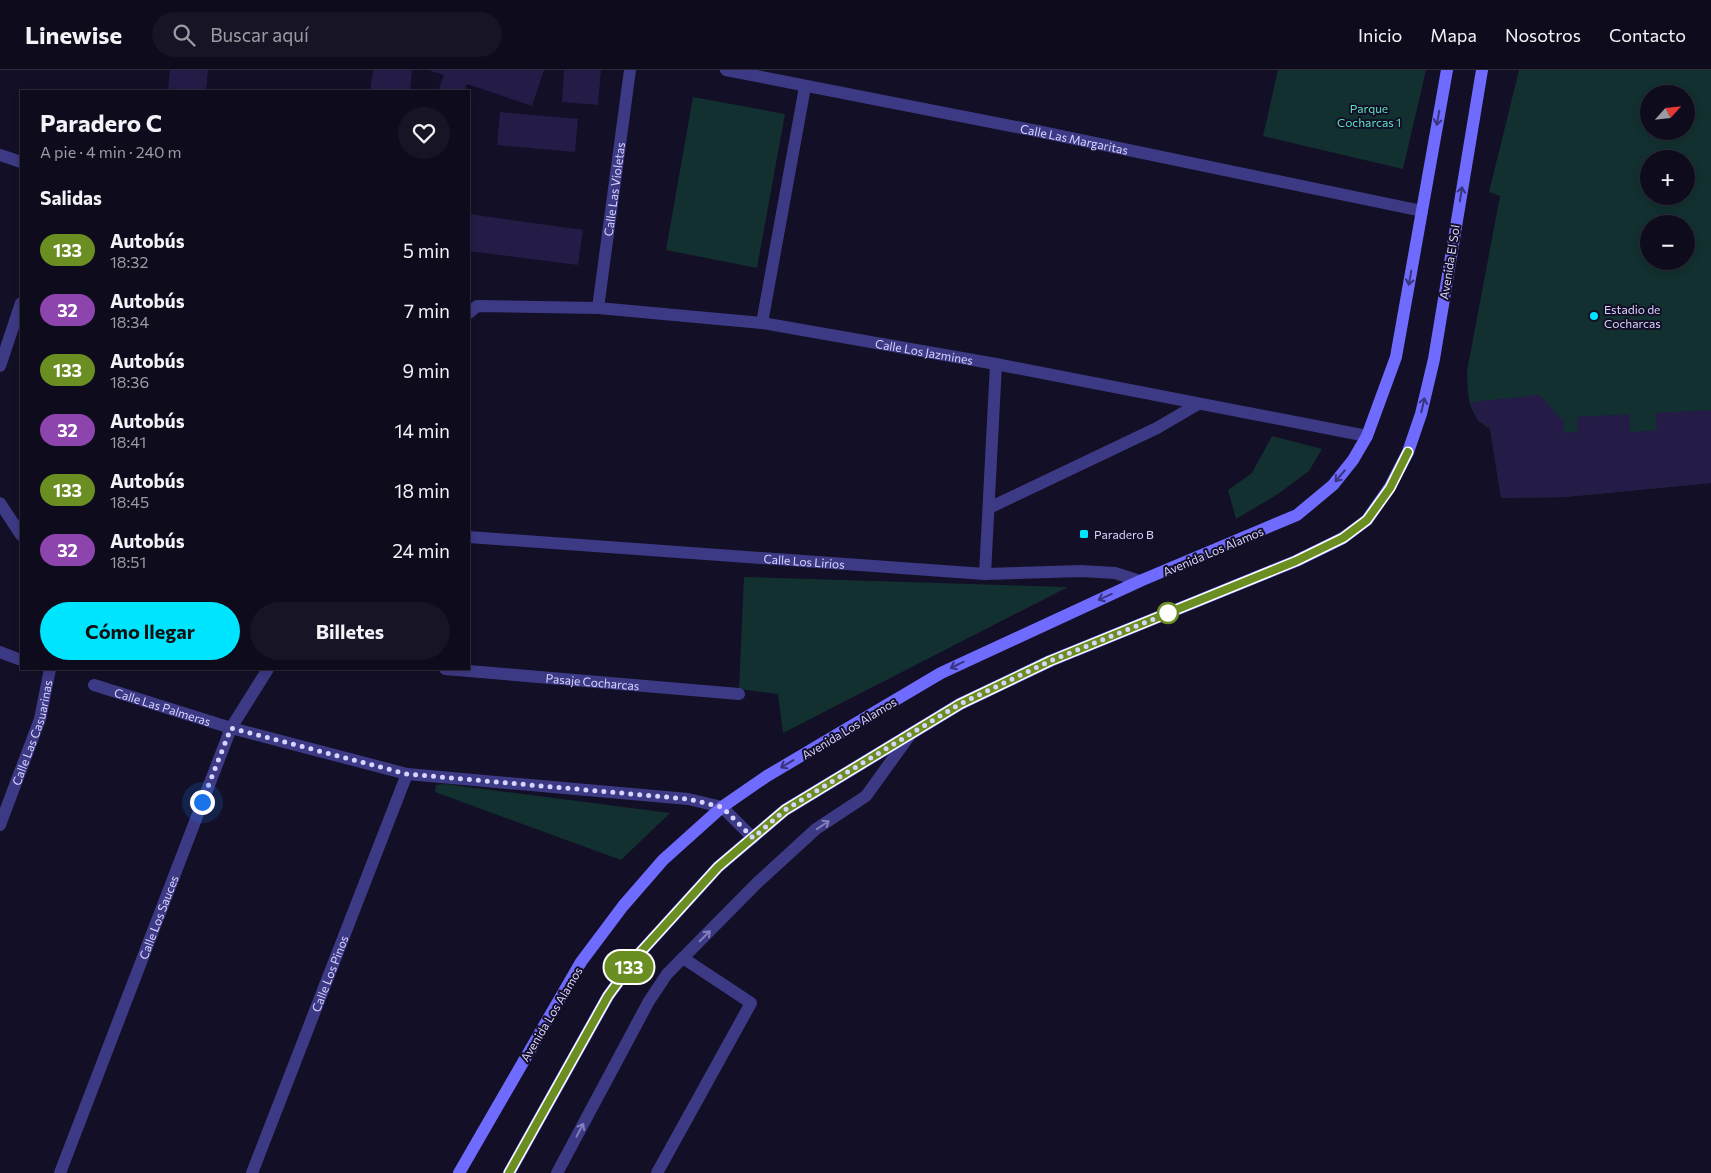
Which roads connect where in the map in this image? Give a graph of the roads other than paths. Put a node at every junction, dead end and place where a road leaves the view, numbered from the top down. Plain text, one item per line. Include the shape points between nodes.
1 (630, 70) edge
2 (726, 70) edge
3 (1447, 70) edge
4 (1482, 70) edge
5 (805, 87) junction
6 (0, 155) edge
7 (20, 162) edge
8 (1422, 211) junction
9 (20, 306) edge
10 (598, 308) junction
11 (473, 309) edge
12 (762, 322) junction
13 (996, 364) junction
14 (0, 366) edge
15 (1198, 404) junction
16 (1367, 436) junction
17 (0, 503) edge
18 (989, 508) junction
19 (20, 533) edge
20 (470, 537) edge
21 (985, 574) junction
22 (1140, 581) junction
23 (0, 652) edge
24 (20, 660) edge
25 (48, 670) edge
26 (267, 670) edge
27 (457, 670) edge
28 (94, 685) dead end
29 (738, 694) dead end
30 (231, 728) junction
31 (910, 735) junction
32 (407, 774) junction
33 (722, 807) junction
34 (0, 825) edge
35 (753, 838) junction
36 (683, 958) junction
37 (60, 1173) edge
38 (252, 1173) edge
39 (459, 1173) edge
40 (509, 1173) edge
41 (557, 1173) edge
42 (657, 1173) edge

1 - 10 street, Calle Las Violetas
2 - 5 street, Calle Las Margaritas
3 -> 8 main road
31 -> 4 main road, Avenida El Sol via 960,704 1050,661 1296,561 1343,538 1367,520 1390,488 1408,452 1421,414 1434,359
5 - 8 street, Calle Las Margaritas via 1037,131
5 - 12 street
6 - 7 street
8 -> 16 main road via 1396,357
9 - 14 street
10 - 11 street, Calle Los Jazmines
10 - 12 street, Calle Los Jazmines
12 - 13 street, Calle Los Jazmines
13 - 15 street, Calle Los Jazmines
13 - 18 street
15 - 16 street, Calle Los Jazmines
15 - 18 street via 1156,428
16 -> 22 main road, Avenida Los Alamos via 1354,460 1332,485 1297,515
17 - 19 street
18 - 21 street
20 - 21 street, Calle Los Lirios
21 - 22 street, Calle Los Lirios via 1081,571 1115,573
22 -> 33 main road, Avenida Los Alamos via 941,673 767,776
23 - 24 street
25 - 34 street, Calle Las Casuarinas via 40,719
26 - 30 street, Calle Los Sauces
27 - 29 street, Pasaje Cocharcas
28 - 30 street, Calle Las Palmeras
30 - 32 street, Calle Las Palmeras
30 - 37 street, Calle Los Sauces
31 - 35 main road via 785,810
36 -> 31 street via 816,829 866,796
32 - 33 street, Calle Las Palmeras via 688,799
32 - 38 street, Calle Los Pinos
33 - 35 street
33 - 39 main road, Avenida Los Alamos via 663,860 581,962
35 - 40 main road via 718,867 638,955 608,996
41 -> 36 street via 649,1001 667,974
36 - 42 street via 751,1003

